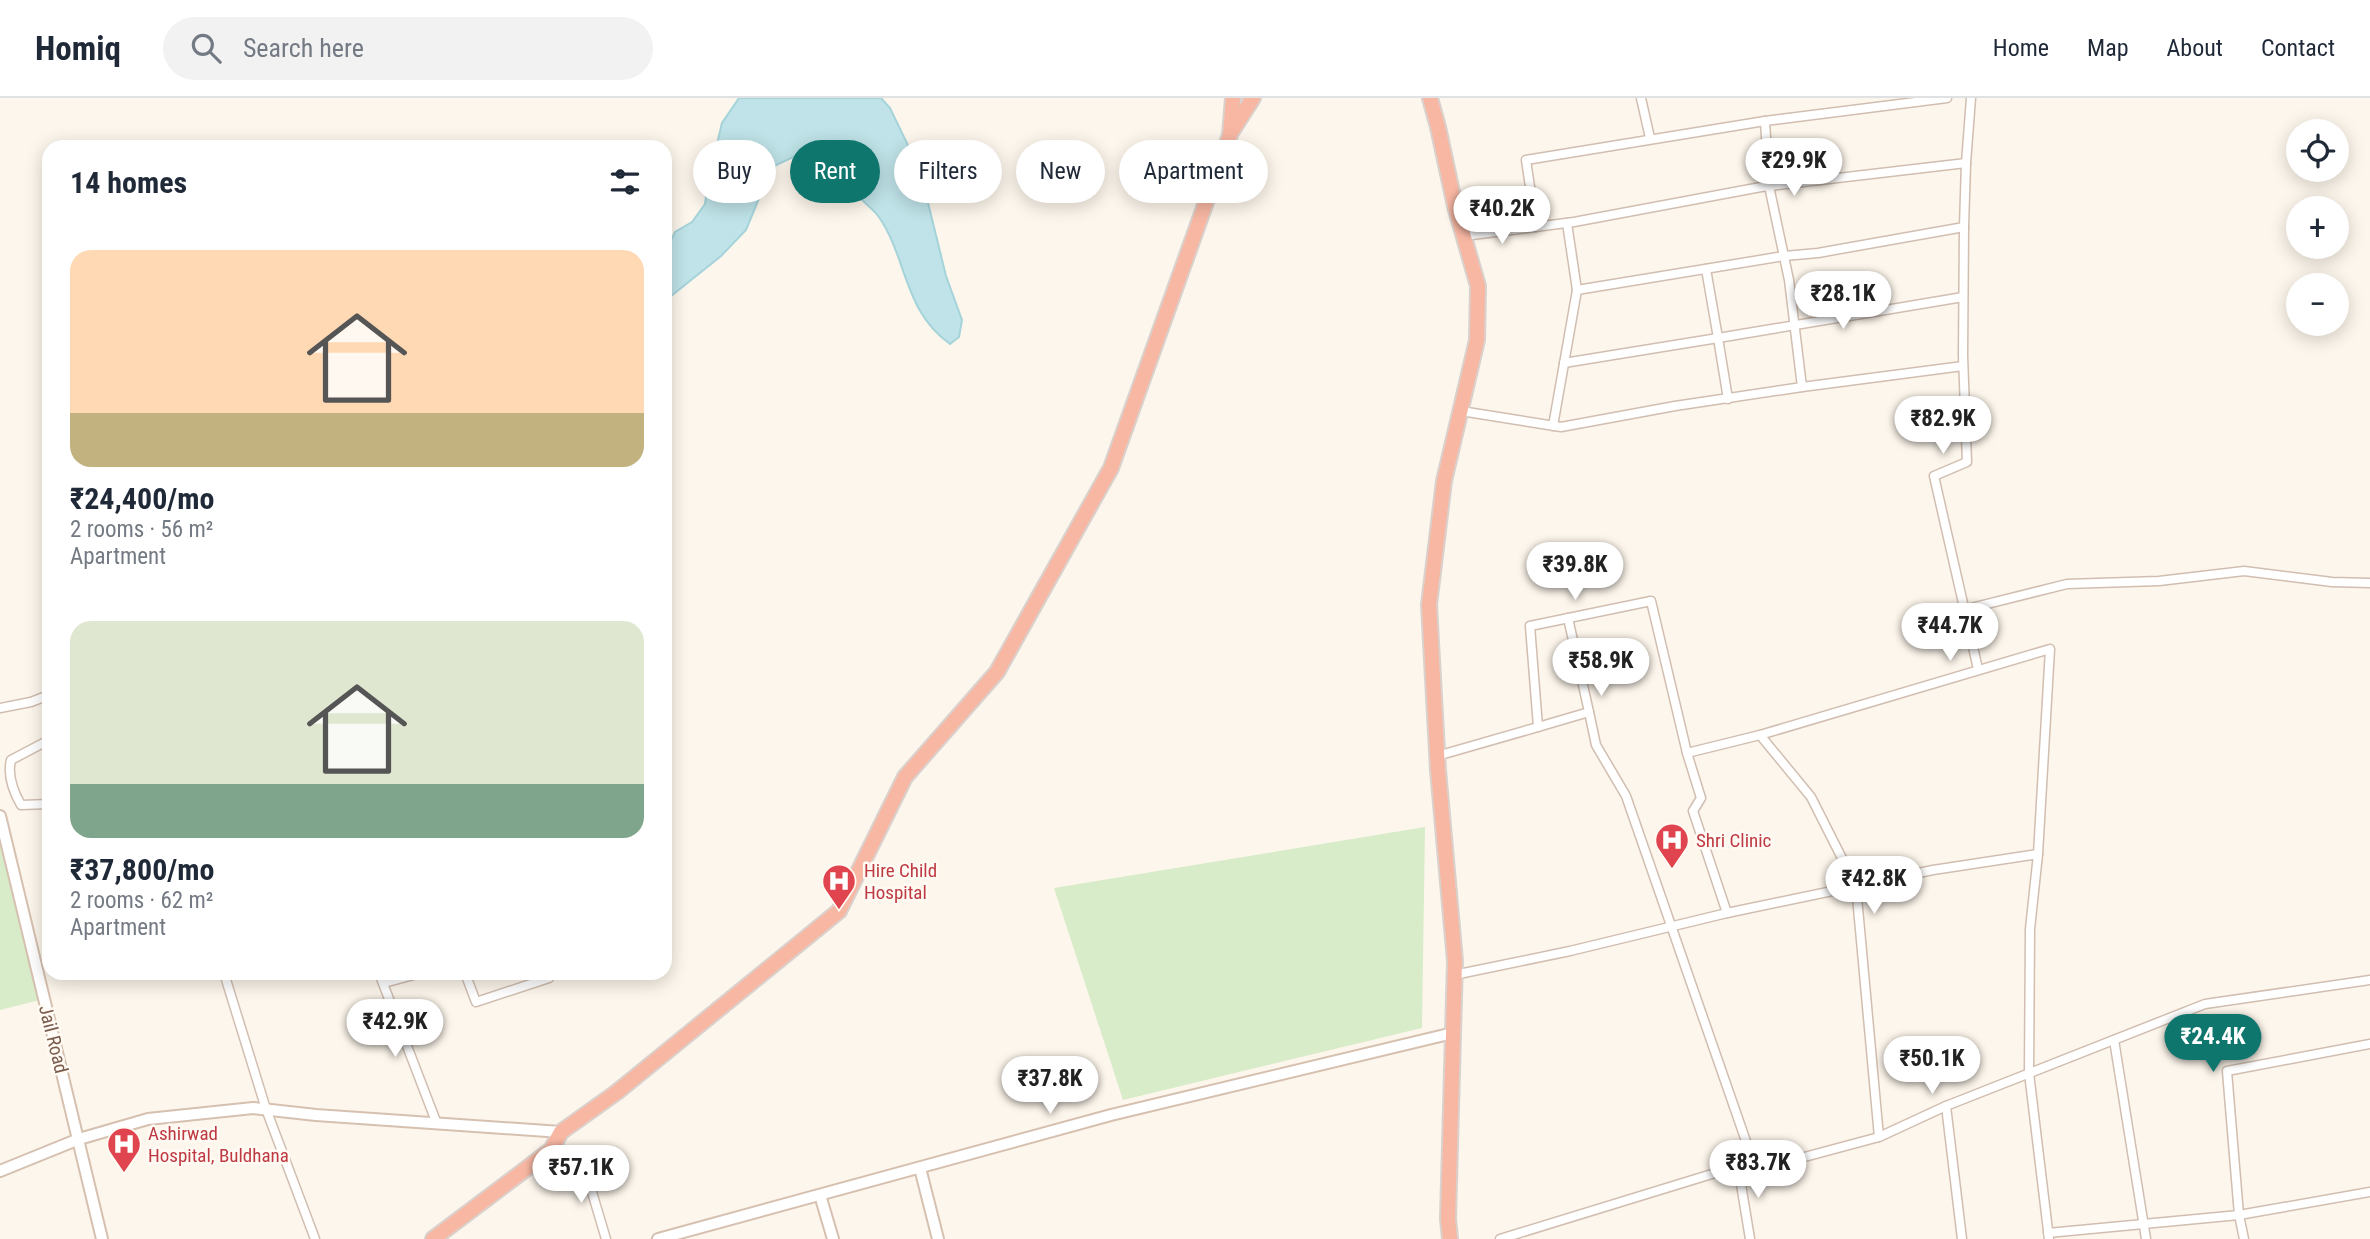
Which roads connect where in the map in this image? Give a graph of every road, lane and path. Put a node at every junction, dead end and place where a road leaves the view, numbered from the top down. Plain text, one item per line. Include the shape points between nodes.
1 (1233, 98) edge
2 (1253, 98) edge
3 (1430, 98) edge
4 (1641, 98) edge
5 (1947, 98) edge
6 (1971, 98) edge
7 (1765, 121) junction
8 (1230, 135) junction
9 (1650, 138) junction
10 (1966, 163) junction
11 (1769, 186) junction
12 (1567, 222) junction
13 (1535, 227) junction
14 (1964, 227) junction
15 (1464, 236) junction
16 (1784, 256) junction
17 (1706, 269) junction
18 (1577, 290) junction
19 (1963, 297) junction
20 (1794, 324) junction
21 (1718, 338) junction
22 (1564, 363) junction
23 (1963, 366) junction
24 (1802, 387) junction
25 (1728, 398) junction
26 (1461, 411) junction
27 (1553, 426) junction
28 (2370, 583) edge
29 (1963, 610) junction
30 (1568, 618) junction
31 (1978, 669) junction
32 (42, 698) edge
33 (0, 708) edge
34 (1589, 712) junction
35 (1538, 727) junction
36 (1760, 735) junction
37 (42, 744) edge
38 (1687, 753) junction
39 (1437, 756) junction
40 (42, 804) edge
41 (0, 816) edge
42 (2038, 854) junction
43 (1856, 886) junction
44 (1727, 913) junction
45 (1671, 926) junction
46 (1454, 975) junction
47 (226, 980) edge
48 (382, 980) edge
49 (395, 980) edge
50 (468, 980) edge
51 (543, 980) edge
52 (2370, 980) edge
53 (384, 983) junction
54 (1453, 1033) junction
55 (2114, 1040) junction
56 (2370, 1044) edge
57 (2029, 1073) junction
58 (1946, 1106) junction
59 (267, 1110) junction
60 (437, 1124) junction
61 (561, 1132) junction
62 (1879, 1137) junction
63 (79, 1139) junction
64 (583, 1162) dead end
65 (1738, 1166) junction
66 (920, 1168) junction
67 (1756, 1170) junction
68 (0, 1171) edge
69 (2370, 1192) edge
70 (820, 1195) junction
71 (2239, 1215) junction
72 (2144, 1224) junction
73 (1531, 1234) edge
74 (2049, 1236) edge
75 (102, 1239) edge
76 (315, 1239) edge
77 (433, 1239) edge
78 (606, 1239) edge
79 (658, 1239) edge
80 (833, 1239) edge
81 (938, 1239) edge
82 (1450, 1239) edge
83 (1500, 1239) edge
84 (1750, 1239) edge
85 (1962, 1239) edge
86 (2146, 1239) edge
87 (2244, 1239) edge

1 - 8 highway
2 - 8 highway
3 - 15 highway
4 - 9 street
5 - 7 street
6 - 10 street
7 - 9 street
7 - 11 street
8 - 61 highway via 1111,468 997,672 905,777 839,911 617,1092
9 - 13 street via 1526,160
10 - 11 street
10 - 14 street
11 - 12 street
11 - 16 street
12 - 13 street
12 - 18 street
13 - 15 street
14 - 16 street
14 - 19 street
15 - 26 highway via 1478,286 1477,340
16 - 17 street
16 - 20 street
17 - 18 street
17 - 21 street
18 - 22 street
19 - 20 street
19 - 23 street
20 - 21 street
20 - 24 street
21 - 22 street
21 - 25 street
22 - 27 street
23 - 24 street
23 - 29 street via 1967,462 1934,476
24 - 25 street
25 - 27 street
26 - 27 street
26 - 39 highway via 1444,481 1429,605
28 - 29 street via 2244,570 2159,581 2067,584
29 - 31 street
30 - 34 street
30 - 35 street via 1530,626
30 - 38 street via 1651,601
31 - 36 street
31 - 42 street via 2050,649
32 - 33 street
34 - 35 street
34 - 45 street via 1596,745 1626,796
35 - 39 street
36 - 38 street
36 - 43 street via 1811,797
37 - 40 street via 11,760 8,771 21,805
38 - 44 street via 1701,798 1693,811
39 - 46 highway
41 - 63 main road, Jail Road
42 - 43 street
42 - 57 street via 2030,929
43 - 44 street
43 - 62 street
44 - 45 street
45 - 46 street
45 - 67 street
46 - 54 highway
47 - 59 street
48 - 53 street
49 - 53 street
50 - 51 street via 476,1002
52 - 55 street via 2205,1004
53 - 60 street
54 - 66 main road via 1111,1115
54 - 82 highway
55 - 57 street
55 - 72 street
56 - 71 street via 2227,1071
57 - 58 street
57 - 74 street
58 - 62 street
58 - 85 street
59 - 60 main road
59 - 63 main road via 148,1119
59 - 76 street
60 - 61 main road
61 - 77 highway via 551,1150
62 - 67 street
63 - 68 main road
63 - 75 main road, Jail Road
64 - 78 street
65 - 67 street
65 - 73 street
65 - 84 street
66 - 70 main road
66 - 81 main road
69 - 71 street
70 - 79 main road
70 - 80 main road
71 - 72 street
71 - 87 street
72 - 74 street
72 - 86 street
73 - 83 street

